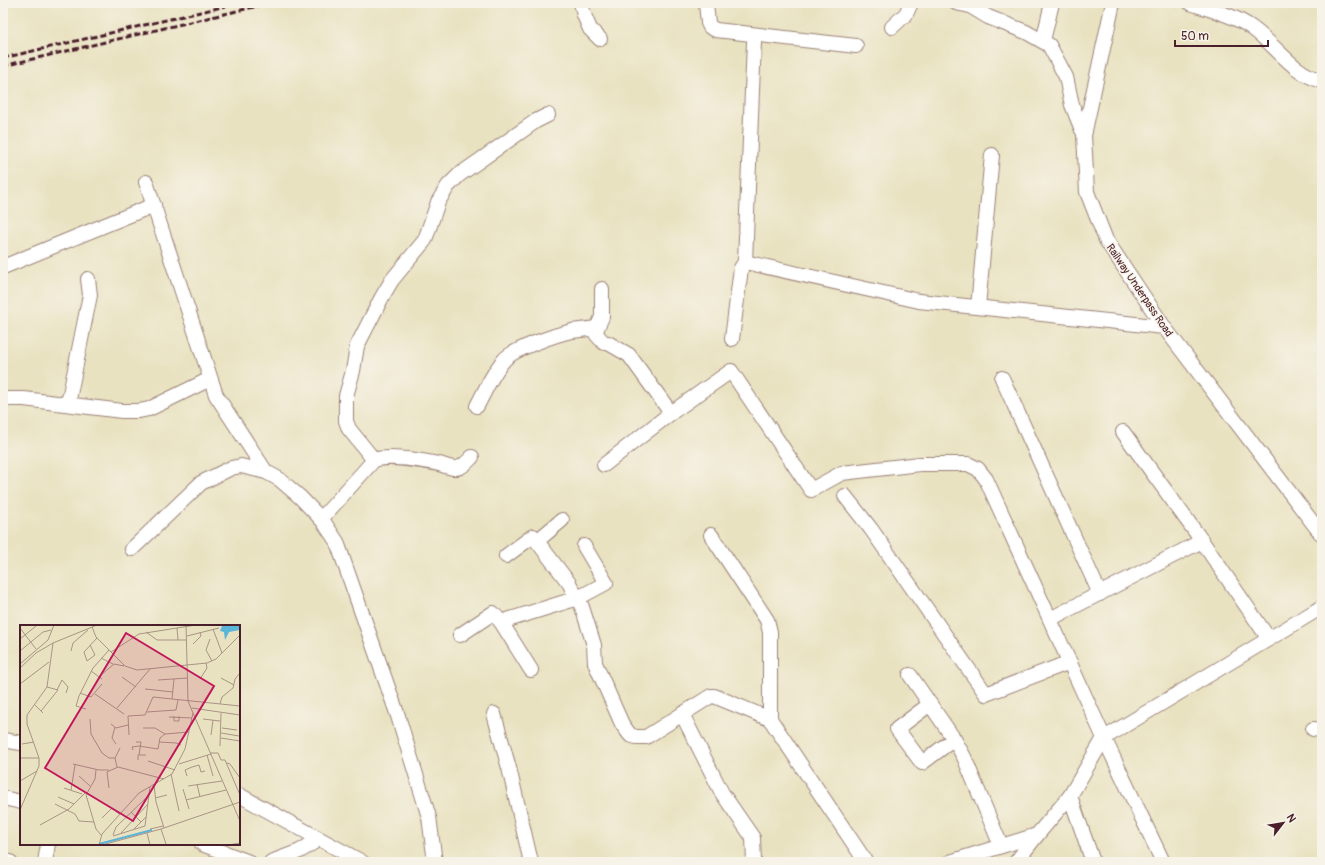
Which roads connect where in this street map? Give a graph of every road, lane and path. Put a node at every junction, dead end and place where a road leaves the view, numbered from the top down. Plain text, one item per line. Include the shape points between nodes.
1 (581, 3) edge
2 (706, 3) edge
3 (912, 3) edge
4 (956, 3) edge
5 (1052, 3) edge
6 (1113, 3) edge
7 (1190, 3) edge
8 (892, 27) dead end
9 (600, 39) dead end
10 (1043, 41) junction
11 (754, 42) dead end
12 (856, 46) dead end
13 (1322, 81) edge
14 (548, 115) dead end
15 (1084, 131) junction
16 (992, 155) dead end
17 (146, 182) dead end
18 (154, 205) junction
19 (745, 262) junction
20 (3, 267) edge
21 (88, 279) dead end
22 (602, 289) dead end
23 (978, 307) junction
24 (1164, 327) junction
25 (597, 328) junction
26 (732, 339) dead end
27 (210, 378) junction
28 (1002, 378) dead end
29 (5, 399) edge
30 (68, 404) junction
31 (477, 406) dead end
32 (671, 413) junction
33 (1123, 432) dead end
34 (472, 456) dead end
35 (374, 460) junction
36 (604, 465) dead end
37 (266, 472) junction
38 (845, 496) dead end
39 (321, 519) junction
40 (562, 520) dead end
41 (711, 534) dead end
42 (1322, 535) edge
43 (537, 541) junction
44 (1202, 542) junction
45 (584, 546) dead end
46 (132, 549) dead end
47 (506, 556) dead end
48 (1100, 594) junction
49 (578, 598) junction
50 (1322, 607) edge
51 (1050, 619) junction
52 (502, 622) junction
53 (460, 636) dead end
54 (1269, 639) junction
55 (1070, 662) junction
56 (531, 670) dead end
57 (910, 675) dead end
58 (930, 704) junction
59 (494, 714) dead end
60 (682, 714) junction
61 (770, 719) junction
62 (1104, 738) junction
63 (954, 739) junction
64 (3, 740) edge
65 (20, 743) edge
66 (240, 796) edge
67 (1070, 796) junction
68 (3, 798) edge
69 (20, 802) edge
70 (1037, 835) junction
71 (319, 839) junction
72 (48, 845) edge
73 (205, 845) edge
74 (1001, 846) junction
75 (3, 861) edge
76 (357, 861) edge
77 (10, 862) edge
78 (45, 862) edge
79 (249, 862) edge
80 (271, 862) edge
81 (435, 862) edge
82 (531, 862) edge
83 (754, 862) edge
84 (866, 862) edge
85 (950, 862) edge
86 (1016, 862) edge
87 (1093, 862) edge
88 (1163, 862) edge

1 - 9 street via 590,29
2 - 12 street via 708,23 716,30
3 - 8 street via 906,14
4 - 10 street via 970,6 988,17
5 - 10 street
6 - 15 street, Railway Underpass Road
7 - 13 street via 1230,16 1251,27 1297,70
10 - 15 street via 1049,45 1066,77 1075,114
11 - 19 street
14 - 35 street via 459,175 448,186 438,202 424,240 392,280 356,346 346,396 346,421 349,429
15 - 24 street, Railway Underpass Road via 1087,192 1106,240
16 - 23 street
17 - 18 street
18 - 20 street
18 - 27 street
19 - 23 street via 919,301
19 - 26 street via 741,268
21 - 30 street via 90,295
22 - 25 street via 602,317
23 - 24 street
24 - 42 street, Railway Underpass Road
25 - 31 street via 557,335 505,358
25 - 32 street via 596,334 604,343 629,355
27 - 30 street via 149,409 139,411
27 - 37 street via 216,395
28 - 48 street
29 - 30 street
32 - 36 street
32 - 51 street via 731,371 811,490 842,473 920,464 968,464 978,469 986,478
33 - 44 street
34 - 35 street via 460,467 454,468 393,458
35 - 39 street
37 - 39 street via 279,479
37 - 46 street via 241,466 231,468 201,483
38 - 55 street via 871,529 986,694
39 - 81 street via 337,542 398,716 429,817
40 - 43 street
41 - 61 street via 767,620 770,632
43 - 47 street via 533,536
43 - 49 street
44 - 48 street
44 - 54 street
45 - 49 street via 606,583
48 - 51 street
49 - 52 street
49 - 60 street via 592,635 595,663 622,724 630,735 646,737
50 - 54 street
51 - 55 street
52 - 53 street via 493,613
52 - 56 street
54 - 62 street
55 - 62 street
57 - 58 street
58 - 63 street
58 - 63 street via 897,729 922,763
59 - 82 street
60 - 61 street via 714,696
60 - 83 street via 722,793 753,838
61 - 84 street
62 - 67 street
62 - 88 street
63 - 74 street
64 - 65 street
66 - 71 street
67 - 70 street
67 - 87 street
68 - 69 street
70 - 74 street
70 - 86 street
71 - 76 street
71 - 80 street via 300,851
72 - 78 street
73 - 79 street
74 - 85 street
75 - 77 street

